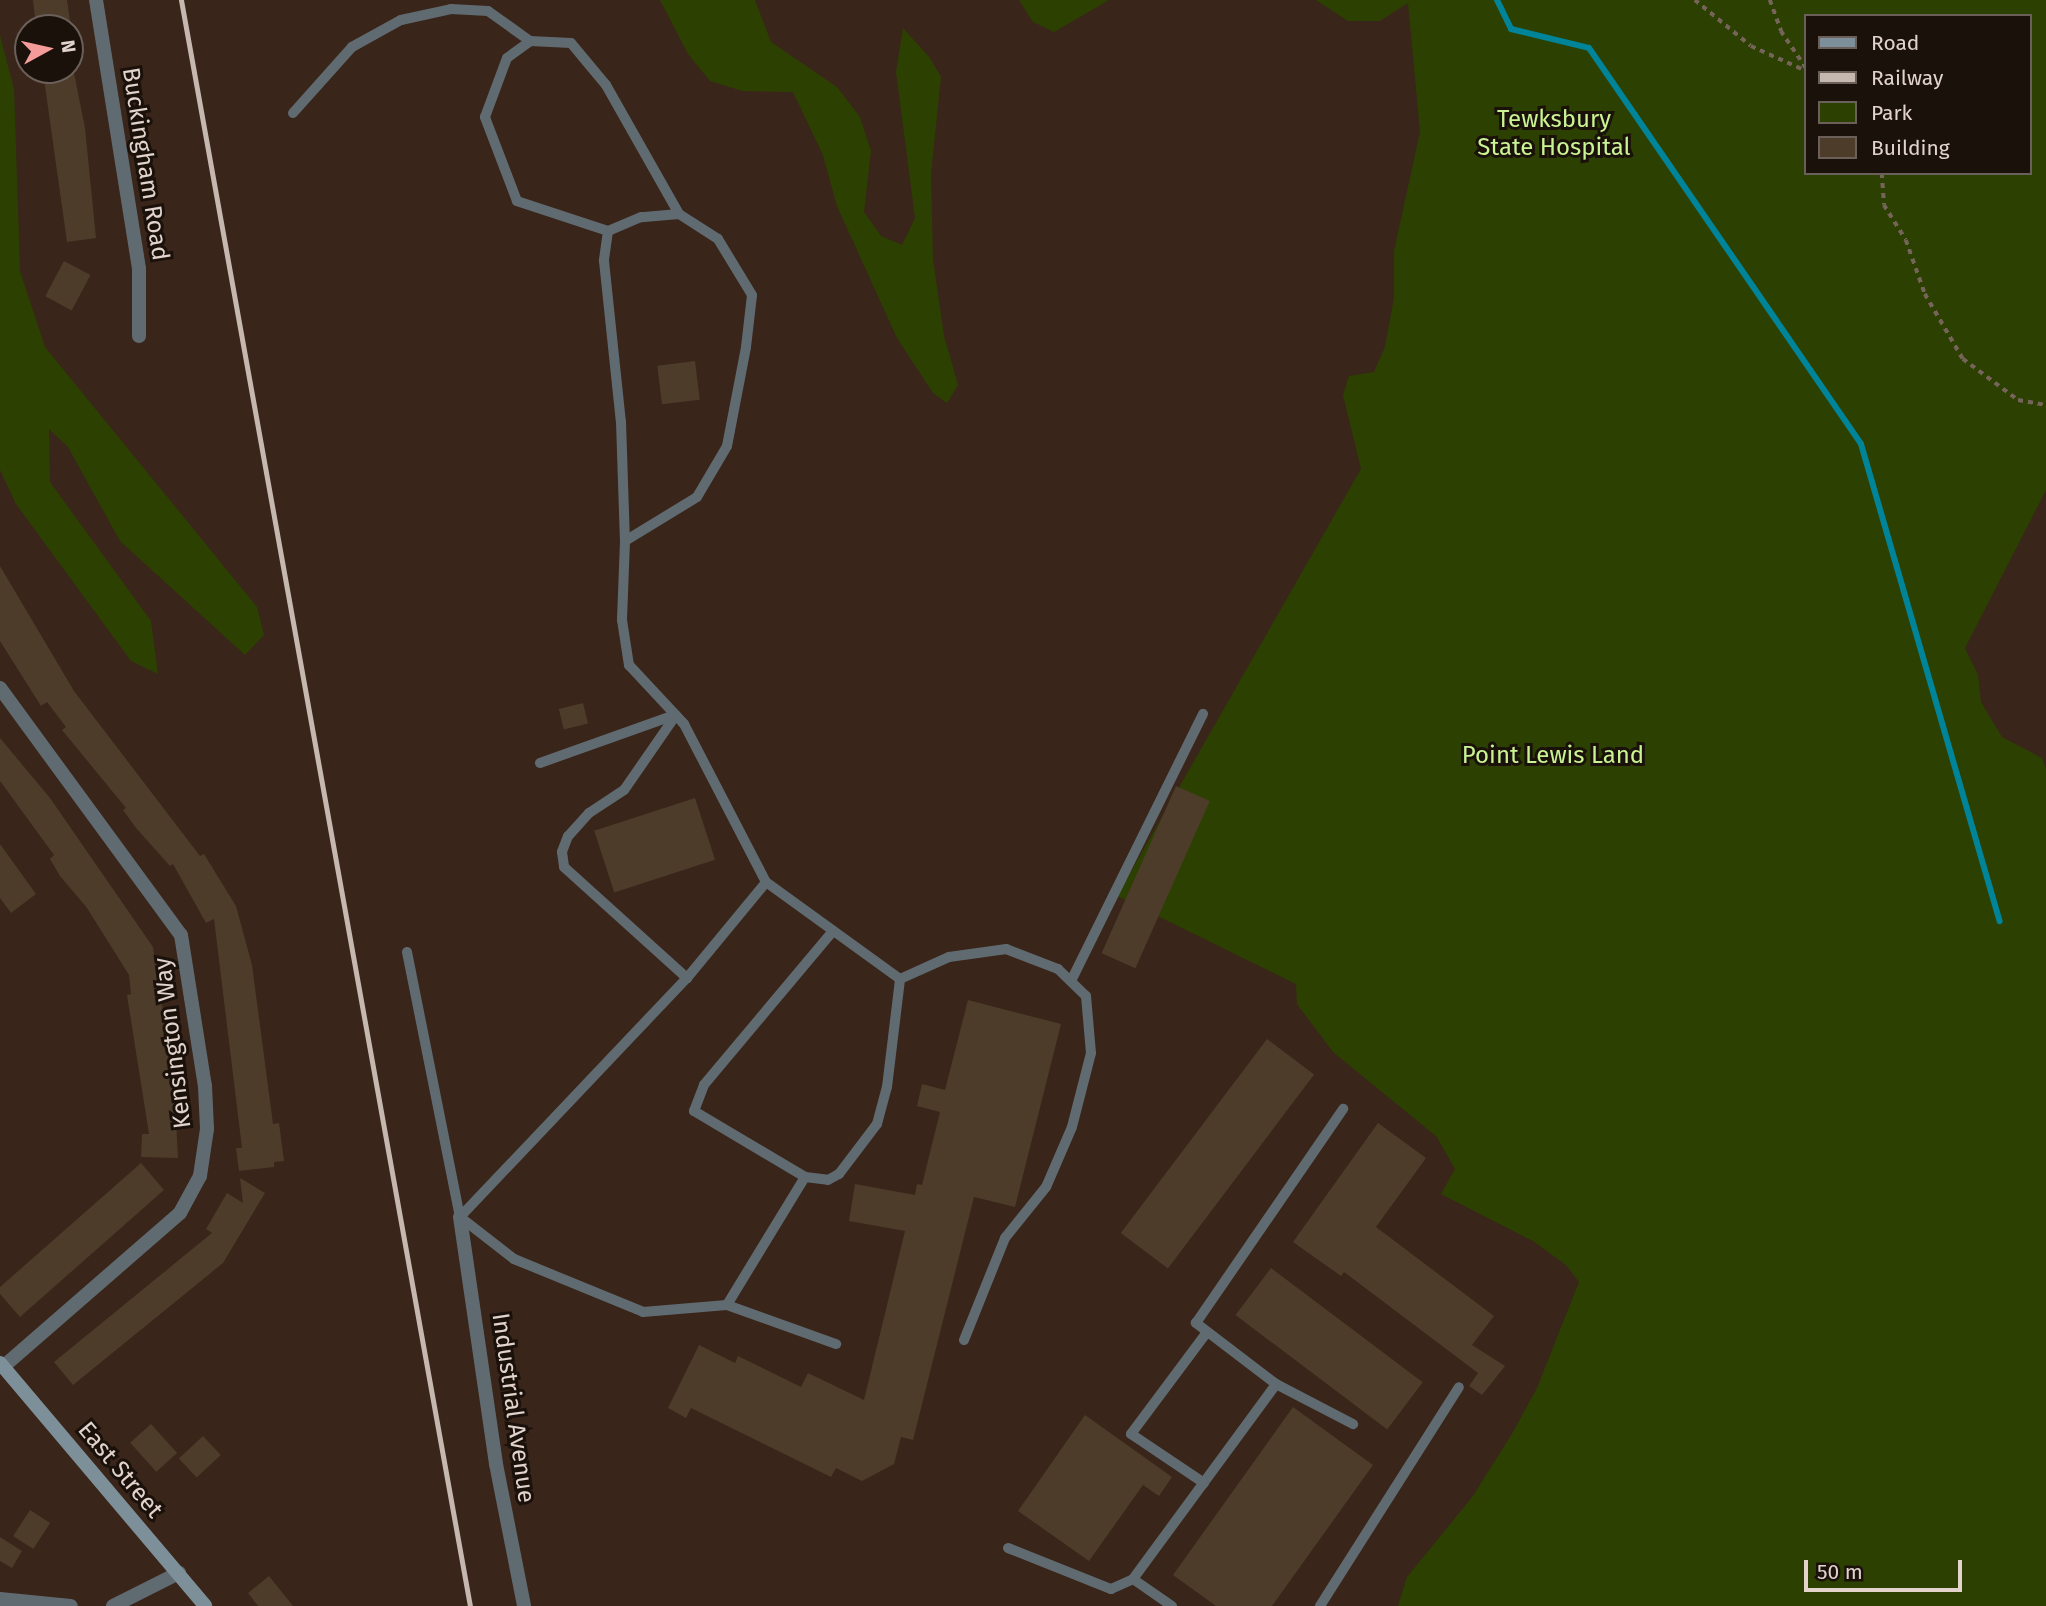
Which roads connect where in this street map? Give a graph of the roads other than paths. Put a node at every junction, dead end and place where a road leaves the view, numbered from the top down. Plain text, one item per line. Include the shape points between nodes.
1 (96, 0) edge
2 (530, 41) junction
3 (293, 113) dead end
4 (679, 214) junction
5 (608, 231) junction
6 (139, 336) dead end
7 (625, 541) junction
8 (0, 688) edge
9 (1203, 714) dead end
10 (676, 715) junction
11 (540, 763) dead end
12 (766, 882) junction
13 (833, 931) junction
14 (407, 952) dead end
15 (687, 978) junction
16 (900, 979) junction
17 (1072, 981) junction
18 (1343, 1109) dead end
19 (805, 1177) junction
20 (460, 1217) junction
21 (727, 1304) junction
22 (1207, 1332) junction
23 (964, 1340) dead end
24 (836, 1344) dead end
25 (1, 1365) edge
26 (1276, 1384) junction
27 (1459, 1387) dead end
28 (1353, 1424) dead end
29 (1204, 1483) junction
30 (1008, 1548) dead end
31 (179, 1573) junction
32 (1133, 1579) junction
33 (0, 1599) edge
34 (71, 1606) edge
35 (113, 1606) edge
36 (205, 1606) edge
37 (524, 1606) edge
38 (1172, 1606) edge
39 (1320, 1606) edge

1 - 6 street, Buckingham Road via 139,269
2 - 3 lane via 488,11 450,9 401,20 352,47
2 - 4 lane via 571,43 606,85
2 - 5 lane via 507,58 485,117 517,201
4 - 5 lane via 641,217
4 - 7 lane via 718,239 752,295 747,347 727,446 696,497
5 - 7 lane via 604,261 621,422
7 - 10 lane via 622,621 629,665
8 - 25 street, Kensington Way via 181,935 204,1073 207,1129 200,1176 180,1213
9 - 17 lane
10 - 11 lane
10 - 12 lane
10 - 15 lane via 630,783 589,813 568,836 562,852 564,867
12 - 13 lane
12 - 15 lane
13 - 16 lane
13 - 19 lane via 704,1085 694,1111
14 - 20 lane
15 - 20 lane
16 - 17 lane via 949,957 1006,949 1058,969
16 - 19 lane via 887,1087 877,1124 839,1174 828,1181
17 - 23 lane via 1087,996 1091,1053 1072,1127 1046,1187 1004,1238
18 - 22 lane via 1196,1323
19 - 21 lane
20 - 21 lane via 514,1259 643,1312
20 - 37 street, Industrial Avenue via 496,1464
21 - 24 lane
22 - 26 lane
22 - 29 lane via 1131,1434
25 - 31 main road, East Street
26 - 28 lane
26 - 29 lane
27 - 39 lane
29 - 32 lane
30 - 32 lane via 1111,1589
31 - 35 street
31 - 36 main road, East Street
32 - 38 lane
33 - 34 street

